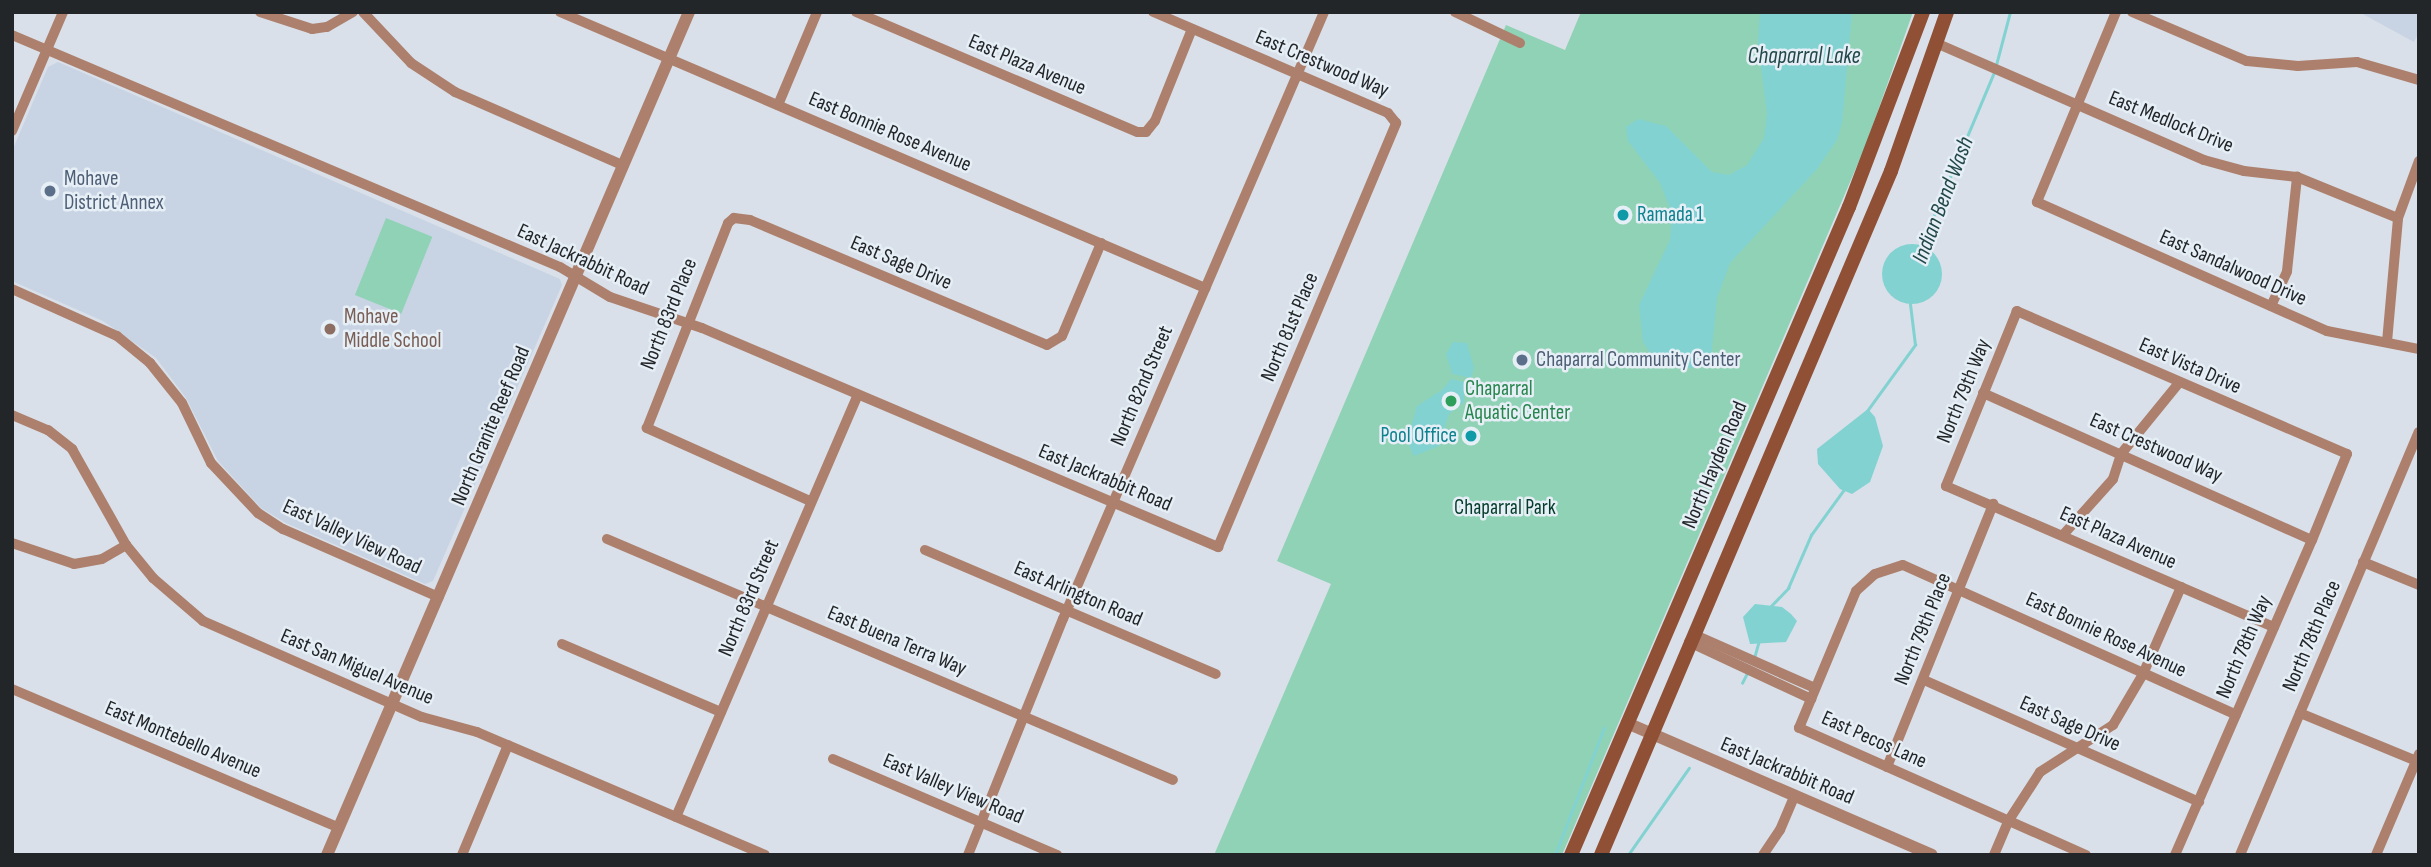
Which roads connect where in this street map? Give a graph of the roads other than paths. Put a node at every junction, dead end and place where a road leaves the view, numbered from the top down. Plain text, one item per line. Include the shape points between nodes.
1 (63, 12) edge
2 (260, 12) edge
3 (353, 12) edge
4 (363, 12) edge
5 (560, 12) edge
6 (689, 12) edge
7 (817, 12) edge
8 (856, 12) edge
9 (1153, 12) edge
10 (1324, 12) edge
11 (1455, 12) edge
12 (1923, 12) edge
13 (1947, 12) edge
14 (2116, 12) edge
15 (2132, 12) edge
16 (1192, 29) junction
17 (12, 35) edge
18 (1520, 43) dead end
19 (1936, 43) junction
20 (47, 50) junction
21 (669, 59) junction
22 (1298, 74) junction
23 (2419, 80) edge
24 (2076, 104) junction
25 (778, 105) junction
26 (1396, 122) joint
27 (12, 131) edge
28 (2419, 161) edge
29 (624, 166) junction
30 (2297, 177) junction
31 (734, 218) joint
32 (2398, 218) junction
33 (1101, 243) junction
34 (576, 278) junction
35 (1205, 288) junction
36 (12, 289) edge
37 (2271, 306) junction
38 (2017, 311) joint
39 (686, 324) junction
40 (2387, 342) junction
41 (2419, 349) edge
42 (2179, 383) junction
43 (1983, 393) junction
44 (858, 394) junction
45 (12, 415) edge
46 (2419, 432) edge
47 (2121, 454) junction
48 (2347, 454) joint
49 (1946, 486) joint
50 (810, 501) junction
51 (1113, 502) junction
52 (1993, 504) junction
53 (2063, 535) junction
54 (607, 538) dead end
55 (2312, 540) junction
56 (12, 543) edge
57 (126, 545) junction
58 (1217, 547) joint
59 (925, 550) dead end
60 (2363, 562) junction
61 (2419, 585) edge
62 (2181, 587) junction
63 (1960, 588) junction
64 (439, 597) junction
65 (766, 606) junction
66 (1066, 610) junction
67 (2274, 626) junction
68 (1691, 638) junction
69 (562, 644) dead end
70 (1216, 674) dead end
71 (2143, 674) junction
72 (1924, 680) junction
73 (1815, 688) junction
74 (12, 689) edge
75 (1811, 699) junction
76 (393, 705) junction
77 (721, 712) junction
78 (2300, 713) junction
79 (2236, 715) junction
80 (1023, 716) junction
81 (1627, 723) junction
82 (1650, 733) junction
83 (509, 745) junction
84 (2073, 747) junction
85 (833, 759) dead end
86 (2418, 759) edge
87 (1887, 767) junction
88 (1173, 780) dead end
89 (1795, 796) junction
90 (2199, 802) junction
91 (676, 817) junction
92 (2009, 820) junction
93 (981, 823) junction
94 (339, 828) junction
95 (463, 852) edge
96 (1768, 853) edge
97 (327, 855) edge
98 (475, 855) edge
99 (765, 855) edge
100 (968, 855) edge
101 (1057, 855) edge
102 (1571, 855) edge
103 (1601, 855) edge
104 (1932, 855) edge
105 (1994, 855) edge
106 (2086, 855) edge
107 (2175, 855) edge
108 (2240, 855) edge
109 (2376, 855) edge

1 - 20 street
2 - 3 street via 312,29 327,27
4 - 29 street via 411,63 455,92
5 - 21 street, East Bonnie Rose Avenue
6 - 21 street, North Granite Reef Road
7 - 25 street
8 - 16 street, East Plaza Avenue via 1132,130 1146,132 1155,121
9 - 16 street, East Crestwood Way
10 - 22 street, North 82nd Street
11 - 18 street
12 - 81 main road, North Hayden Road via 1849,207
13 - 19 main road
14 - 24 street
15 - 23 street via 2248,61 2271,66 2366,63
16 - 22 street, East Crestwood Way
17 - 20 street, East Jackrabbit Road
19 - 24 street, East Medlock Drive
19 - 68 main road via 1881,195
20 - 27 street
20 - 34 street, East Jackrabbit Road via 560,267
21 - 25 street, East Bonnie Rose Avenue
21 - 29 street, North Granite Reef Road
22 - 26 street, East Crestwood Way via 1388,113
22 - 35 street, North 82nd Street
24 - 30 street, East Medlock Drive via 2204,160 2244,171
24 - 37 street, East Sandalwood Drive via 2038,202
25 - 33 street, East Bonnie Rose Avenue
26 - 58 street, North 81st Place
28 - 32 street
29 - 34 street, North Granite Reef Road
30 - 32 street, East Medlock Drive
30 - 37 street via 2287,271
31 - 33 street, East Sage Drive via 1053,345 1062,336
31 - 39 street, North 83rd Place via 724,230
32 - 40 street
33 - 35 street, East Bonnie Rose Avenue
34 - 39 street, East Jackrabbit Road via 610,298
34 - 64 street, North Granite Reef Road
35 - 51 street, North 82nd Street
36 - 64 street, East Valley View Road via 117,336 150,363 182,403 211,463 258,513 283,529
37 - 40 street, East Sandalwood Drive via 2340,335
38 - 42 street, East Vista Drive
38 - 43 street, North 79th Way
39 - 44 street, East Jackrabbit Road
39 - 50 street, North 83rd Place via 646,428
40 - 41 street, East Sandalwood Drive
42 - 47 street
42 - 48 street, East Vista Drive
43 - 47 street, East Crestwood Way
43 - 49 street, North 79th Way
44 - 50 street, North 83rd Street
44 - 51 street, East Jackrabbit Road
45 - 57 street, East San Miguel Avenue via 56,435 81,458
46 - 60 street, North 78th Place
47 - 53 street via 2113,479
47 - 55 street, East Crestwood Way
48 - 55 street, North 78th Way
49 - 52 street, East Plaza Avenue
50 - 65 street, North 83rd Street
51 - 58 street, East Jackrabbit Road
51 - 66 street, North 82nd Street
52 - 53 street, East Plaza Avenue
52 - 63 street, North 79th Place
53 - 62 street, East Plaza Avenue
54 - 65 street, East Buena Terra Way
55 - 67 street, North 78th Way
56 - 57 street via 74,564 102,559
57 - 76 street, East San Miguel Avenue via 153,578 203,621
59 - 66 street, East Arlington Road
60 - 61 street
60 - 78 street, North 78th Place
62 - 67 street, East Plaza Avenue
62 - 71 street
63 - 71 street, East Bonnie Rose Avenue
63 - 72 street, North 79th Place
63 - 73 street via 1903,565 1875,574 1856,591
64 - 76 street, North Granite Reef Road
65 - 77 street, North 83rd Street
65 - 80 street, East Buena Terra Way
66 - 70 street, East Arlington Road
66 - 80 street, North 82nd Street
67 - 79 street, North 78th Way
68 - 73 street, East Pecos Lane
68 - 75 street, East Pecos Lane
68 - 82 main road
69 - 77 street
71 - 79 street, East Bonnie Rose Avenue
71 - 84 street via 2113,725
72 - 84 street, East Sage Drive
72 - 87 street, North 79th Place
73 - 75 street
74 - 94 street, East Montebello Avenue
75 - 87 street, East Pecos Lane via 1799,728
76 - 83 street, East San Miguel Avenue
76 - 94 street, North Granite Reef Road
77 - 91 street, North 83rd Street
78 - 86 street
78 - 108 street, North 78th Place
79 - 90 street, North 78th Way
80 - 88 street, East Buena Terra Way
80 - 93 street, North 82nd Street
81 - 82 street, East Jackrabbit Road
81 - 102 main road, North Hayden Road
82 - 89 street, East Jackrabbit Road
82 - 103 main road
83 - 91 street, East San Miguel Avenue
83 - 95 street
84 - 90 street, East Sage Drive
84 - 92 street via 2040,772
85 - 93 street, East Valley View Road
86 - 109 street
87 - 92 street, East Pecos Lane
89 - 96 street
89 - 104 street, East Jackrabbit Road
90 - 107 street, North 78th Way
91 - 99 street, East San Miguel Avenue
92 - 105 street
92 - 106 street, East Pecos Lane
93 - 100 street, North 82nd Street
93 - 101 street, East Valley View Road
94 - 97 street, North Granite Reef Road
95 - 98 street

